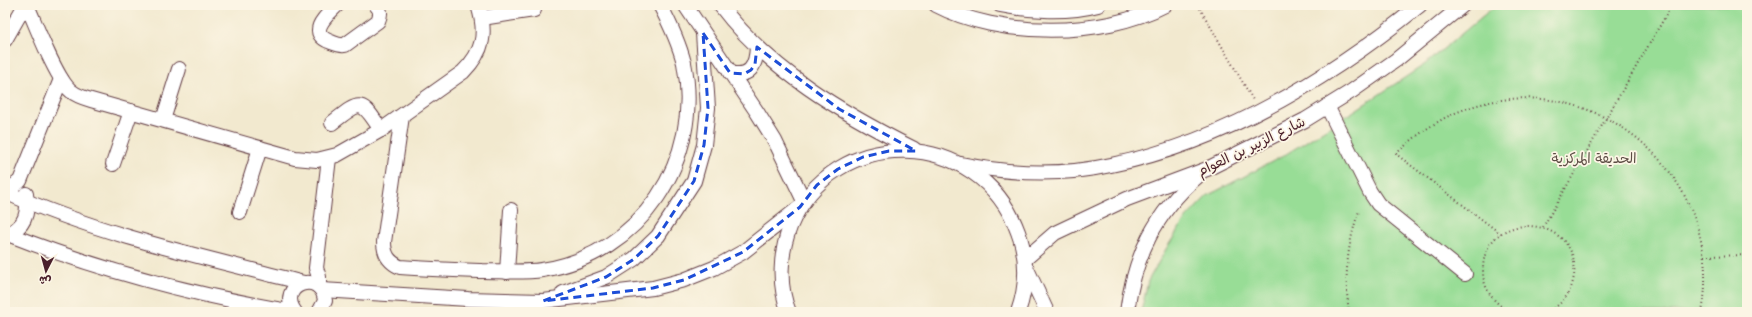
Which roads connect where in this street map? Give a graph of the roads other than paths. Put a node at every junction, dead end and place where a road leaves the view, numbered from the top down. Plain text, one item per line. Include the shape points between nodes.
1 (26, 5) edge
2 (338, 5) edge
3 (376, 5) edge
4 (660, 5) edge
5 (685, 5) edge
6 (720, 5) edge
7 (936, 5) edge
8 (1000, 5) edge
9 (1165, 5) edge
10 (1420, 5) edge
11 (1463, 5) edge
12 (1095, 6) edge
13 (534, 10) dead end
14 (480, 11) edge
15 (1097, 26) junction
16 (703, 33) junction
17 (5, 40) edge
18 (757, 47) junction
19 (179, 69) dead end
20 (730, 73) junction
21 (61, 79) junction
22 (1327, 106) junction
23 (131, 111) junction
24 (402, 116) junction
25 (163, 120) junction
26 (332, 122) dead end
27 (381, 130) junction
28 (260, 148) junction
29 (916, 150) junction
30 (329, 158) junction
31 (113, 164) dead end
32 (961, 164) junction
33 (1207, 169) junction
34 (20, 181) junction
35 (6, 193) edge
36 (27, 201) junction
37 (802, 204) junction
38 (511, 210) dead end
39 (240, 212) dead end
40 (6, 234) edge
41 (1025, 262) junction
42 (316, 268) junction
43 (507, 272) junction
44 (1465, 274) dead end
45 (304, 283) junction
46 (321, 289) junction
47 (543, 301) junction
48 (294, 312) edge
49 (319, 312) edge
50 (789, 312) edge
51 (1018, 312) edge
52 (1047, 312) edge
53 (1127, 312) edge

1 - 17 street
1 - 21 street
2 - 3 street via 320,23 319,29 323,40 341,46 378,21 381,16
4 - 43 street via 675,35 684,63 688,92 686,121 680,149 670,176 653,205 630,229 604,248 574,262 542,270
5 - 16 street
6 - 18 street
7 - 15 street via 978,20 1017,28 1057,30
8 - 12 street via 1054,10
9 - 15 street
10 - 32 street, شارع الزبير بن العوام via 1374,40 1298,90 1224,129 1187,144 1110,166 1070,171 989,170
11 - 22 street, شارع الزبير بن العوام via 1396,60
12 - 15 street
13 - 14 street
14 - 24 street via 484,33 481,48 474,61 463,72
16 - 20 street
16 - 47 street via 708,108 704,145 694,181 658,236 634,259 606,277
18 - 20 street via 755,64 751,70 744,74
18 - 29 street via 802,84 839,109
19 - 25 street
20 - 37 street via 775,141
21 - 23 street via 72,92 81,97
21 - 34 street
22 - 33 street, شارع الزبير بن العوام
22 - 44 street via 1378,204
23 - 25 street
23 - 31 street
24 - 27 street
24 - 43 street via 384,242 387,258 400,267
25 - 28 street
26 - 27 street via 358,105 368,110
27 - 30 street
28 - 30 street via 306,160
28 - 39 street
29 - 32 street via 943,156
29 - 37 street via 889,151 863,157 838,169 817,185
30 - 42 street
32 - 41 street via 992,188 1005,204 1021,240
33 - 41 street, شارع الزبير بن العوام via 1127,199 1055,232
33 - 53 street via 1175,198 1150,233 1136,266
34 - 35 street
34 - 36 street
35 - 36 street
36 - 40 street via 28,208 24,221 20,227
36 - 45 street via 122,234
37 - 47 street via 743,252 714,268 684,280 653,288
37 - 50 street via 786,237 782,260 782,284
38 - 43 street
40 - 48 street via 112,270 251,305
41 - 51 street via 1025,281
41 - 52 street
42 - 45 street
42 - 46 street
45 - 46 street via 313,283
45 - 48 street via 298,285 290,295
46 - 47 street via 468,299
46 - 49 street via 324,301

